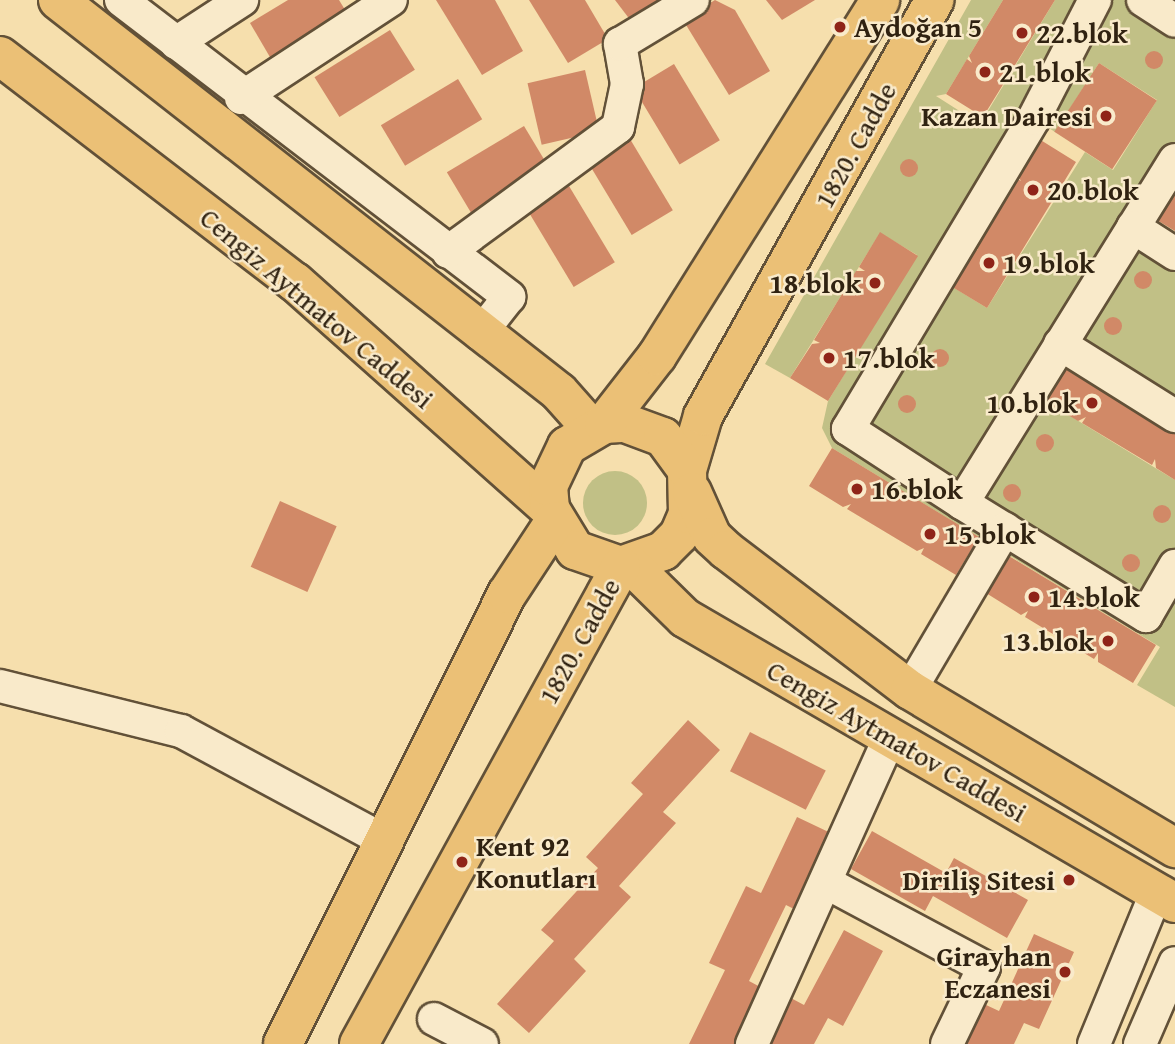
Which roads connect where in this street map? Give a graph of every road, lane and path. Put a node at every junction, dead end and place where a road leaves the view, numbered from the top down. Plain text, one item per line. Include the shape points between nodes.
1 (58, 0) edge
2 (121, 0) edge
3 (242, 0) edge
4 (391, 0) edge
5 (693, 0) edge
6 (880, 0) edge
7 (935, 0) edge
8 (1096, 0) edge
9 (1143, 0) edge
10 (1175, 21) edge
11 (176, 44) junction
12 (0, 56) edge
13 (241, 98) junction
14 (1175, 160) edge
15 (1133, 227) junction
16 (448, 252) junction
17 (1175, 254) edge
18 (480, 334) junction
19 (1060, 344) junction
20 (1175, 416) edge
21 (598, 427) junction
22 (689, 481) junction
23 (962, 503) junction
24 (552, 515) junction
25 (1005, 529) junction
26 (625, 565) junction
27 (1175, 566) edge
28 (0, 685) edge
29 (910, 690) junction
30 (890, 737) junction
31 (385, 841) junction
32 (1175, 848) edge
33 (827, 883) junction
34 (1166, 897) edge
35 (1175, 963) edge
36 (434, 1019) dead end
37 (283, 1044) edge
38 (359, 1044) edge
39 (482, 1044) edge
40 (752, 1044) edge
41 (947, 1044) edge
42 (1094, 1044) edge
43 (1140, 1044) edge

1 - 18 main road
2 - 11 street
3 - 11 street
4 - 13 street
5 - 16 street via 620,44 626,84 618,127
6 - 21 main road, 1820. Cadde via 657,356
7 - 22 main road, 1820. Cadde via 703,416
8 - 23 street via 1034,118 848,429
9 - 10 street
11 - 13 street
12 - 24 main road, Cengiz Aytmatov Caddesi via 295,282
13 - 16 street
14 - 15 street
15 - 17 street
15 - 19 street
16 - 18 street via 509,298
18 - 21 main road
19 - 20 street
19 - 23 street
21 - 22 main road, Cengiz Aytmatov Caddesi via 625,423 663,437
21 - 24 main road, 1820. Cadde via 566,446 554,465
22 - 26 main road, 1820. Cadde via 679,535 663,551
22 - 29 main road, Cengiz Aytmatov Caddesi via 712,537
23 - 25 street
24 - 26 main road, Cengiz Aytmatov Caddesi via 575,550
24 - 31 main road, 1820. Cadde via 507,594
25 - 27 street via 1146,615
25 - 29 street
26 - 30 main road, Cengiz Aytmatov Caddesi via 685,618
26 - 38 main road, 1820. Cadde
28 - 31 street via 181,731
29 - 32 main road, Cengiz Aytmatov Caddesi
30 - 33 street
30 - 34 main road, Cengiz Aytmatov Caddesi
31 - 37 main road, 1820. Cadde
33 - 40 street
33 - 41 street via 984,967
34 - 42 street
35 - 43 street
36 - 39 street

